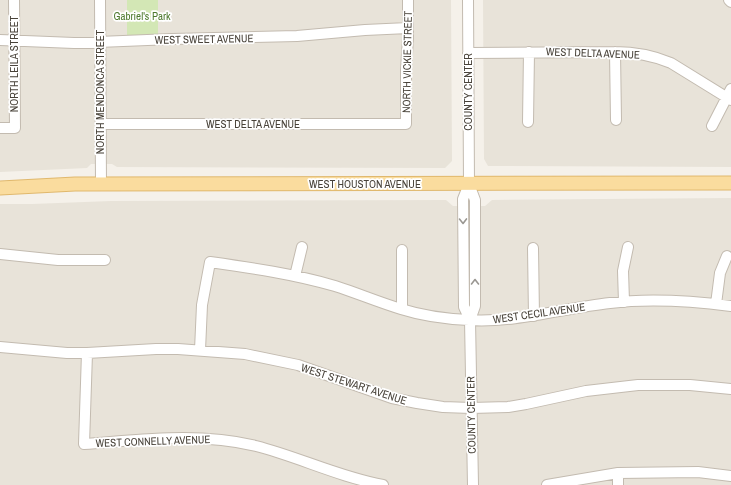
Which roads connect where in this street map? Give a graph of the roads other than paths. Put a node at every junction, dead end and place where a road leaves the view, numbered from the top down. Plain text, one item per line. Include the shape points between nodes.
1 (14, 0) edge
2 (100, 0) edge
3 (408, 0) edge
4 (468, 0) edge
5 (408, 28) junction
6 (0, 40) edge
7 (14, 40) junction
8 (100, 43) junction
9 (529, 52) junction
10 (615, 52) junction
11 (468, 53) junction
12 (730, 96) edge
13 (616, 120) dead end
14 (528, 122) dead end
15 (101, 124) junction
16 (406, 124) joint
17 (712, 126) dead end
18 (0, 128) edge
19 (731, 183) edge
20 (101, 184) junction
21 (468, 184) junction
22 (0, 188) edge
23 (302, 247) dead end
24 (628, 247) dead end
25 (533, 248) dead end
26 (402, 250) dead end
27 (0, 254) edge
28 (727, 256) dead end
29 (105, 260) dead end
30 (295, 276) junction
31 (624, 302) junction
32 (716, 304) junction
33 (731, 306) edge
34 (402, 310) junction
35 (534, 316) junction
36 (470, 320) junction
37 (0, 346) edge
38 (200, 350) junction
39 (87, 353) junction
40 (731, 389) edge
41 (471, 408) junction
42 (618, 473) junction
43 (731, 476) edge
44 (377, 484) edge
45 (473, 485) edge
46 (547, 485) edge
47 (618, 485) edge

1 - 7 street, NORTH LEILA STREET
2 - 8 street, NORTH MENDONCA STREET
3 - 5 street, NORTH VICKIE STREET
4 - 11 street, COUNTY CENTER
5 - 8 street, WEST SWEET AVENUE via 297,36
5 - 16 street, NORTH VICKIE STREET
6 - 7 street, WEST SWEET AVENUE
7 - 8 street, WEST SWEET AVENUE
7 - 18 street, NORTH LEILA STREET via 15,128
8 - 15 street, NORTH MENDONCA STREET
9 - 10 street, WEST DELTA AVENUE
9 - 11 street, WEST DELTA AVENUE
9 - 14 street
10 - 12 street, WEST DELTA AVENUE via 639,53 660,58
10 - 13 street
11 - 21 street, COUNTY CENTER
12 - 17 street
15 - 16 street, WEST DELTA AVENUE
15 - 20 street, NORTH MENDONCA STREET
19 - 21 main road, WEST HOUSTON AVENUE
20 - 21 main road, WEST HOUSTON AVENUE
20 - 22 main road, WEST HOUSTON AVENUE
21 - 36 street, COUNTY CENTER via 475,200 475,306
23 - 30 street
24 - 31 street via 623,271
25 - 35 street
26 - 34 street
27 - 29 street via 58,260
28 - 32 street via 720,273
30 - 34 street, WEST CECIL AVENUE via 334,286
30 - 38 street, WEST CECIL AVENUE via 210,262 202,305
31 - 32 street, WEST CECIL AVENUE
31 - 35 street, WEST CECIL AVENUE
32 - 33 street, WEST CECIL AVENUE
34 - 36 street, WEST CECIL AVENUE via 442,318
35 - 36 street, WEST CECIL AVENUE
36 - 41 street, COUNTY CENTER
37 - 39 street, WEST STEWART AVENUE
38 - 39 street, WEST STEWART AVENUE via 156,349
38 - 41 street, WEST STEWART AVENUE via 244,354 298,365 386,396 417,403
39 - 44 street, WEST CONNELLY AVENUE via 84,444 178,438 216,439 255,446
40 - 41 street, WEST STEWART AVENUE via 690,385 638,385 586,391 508,407
41 - 45 street, COUNTY CENTER
42 - 43 street via 698,472
42 - 46 street
42 - 47 street

